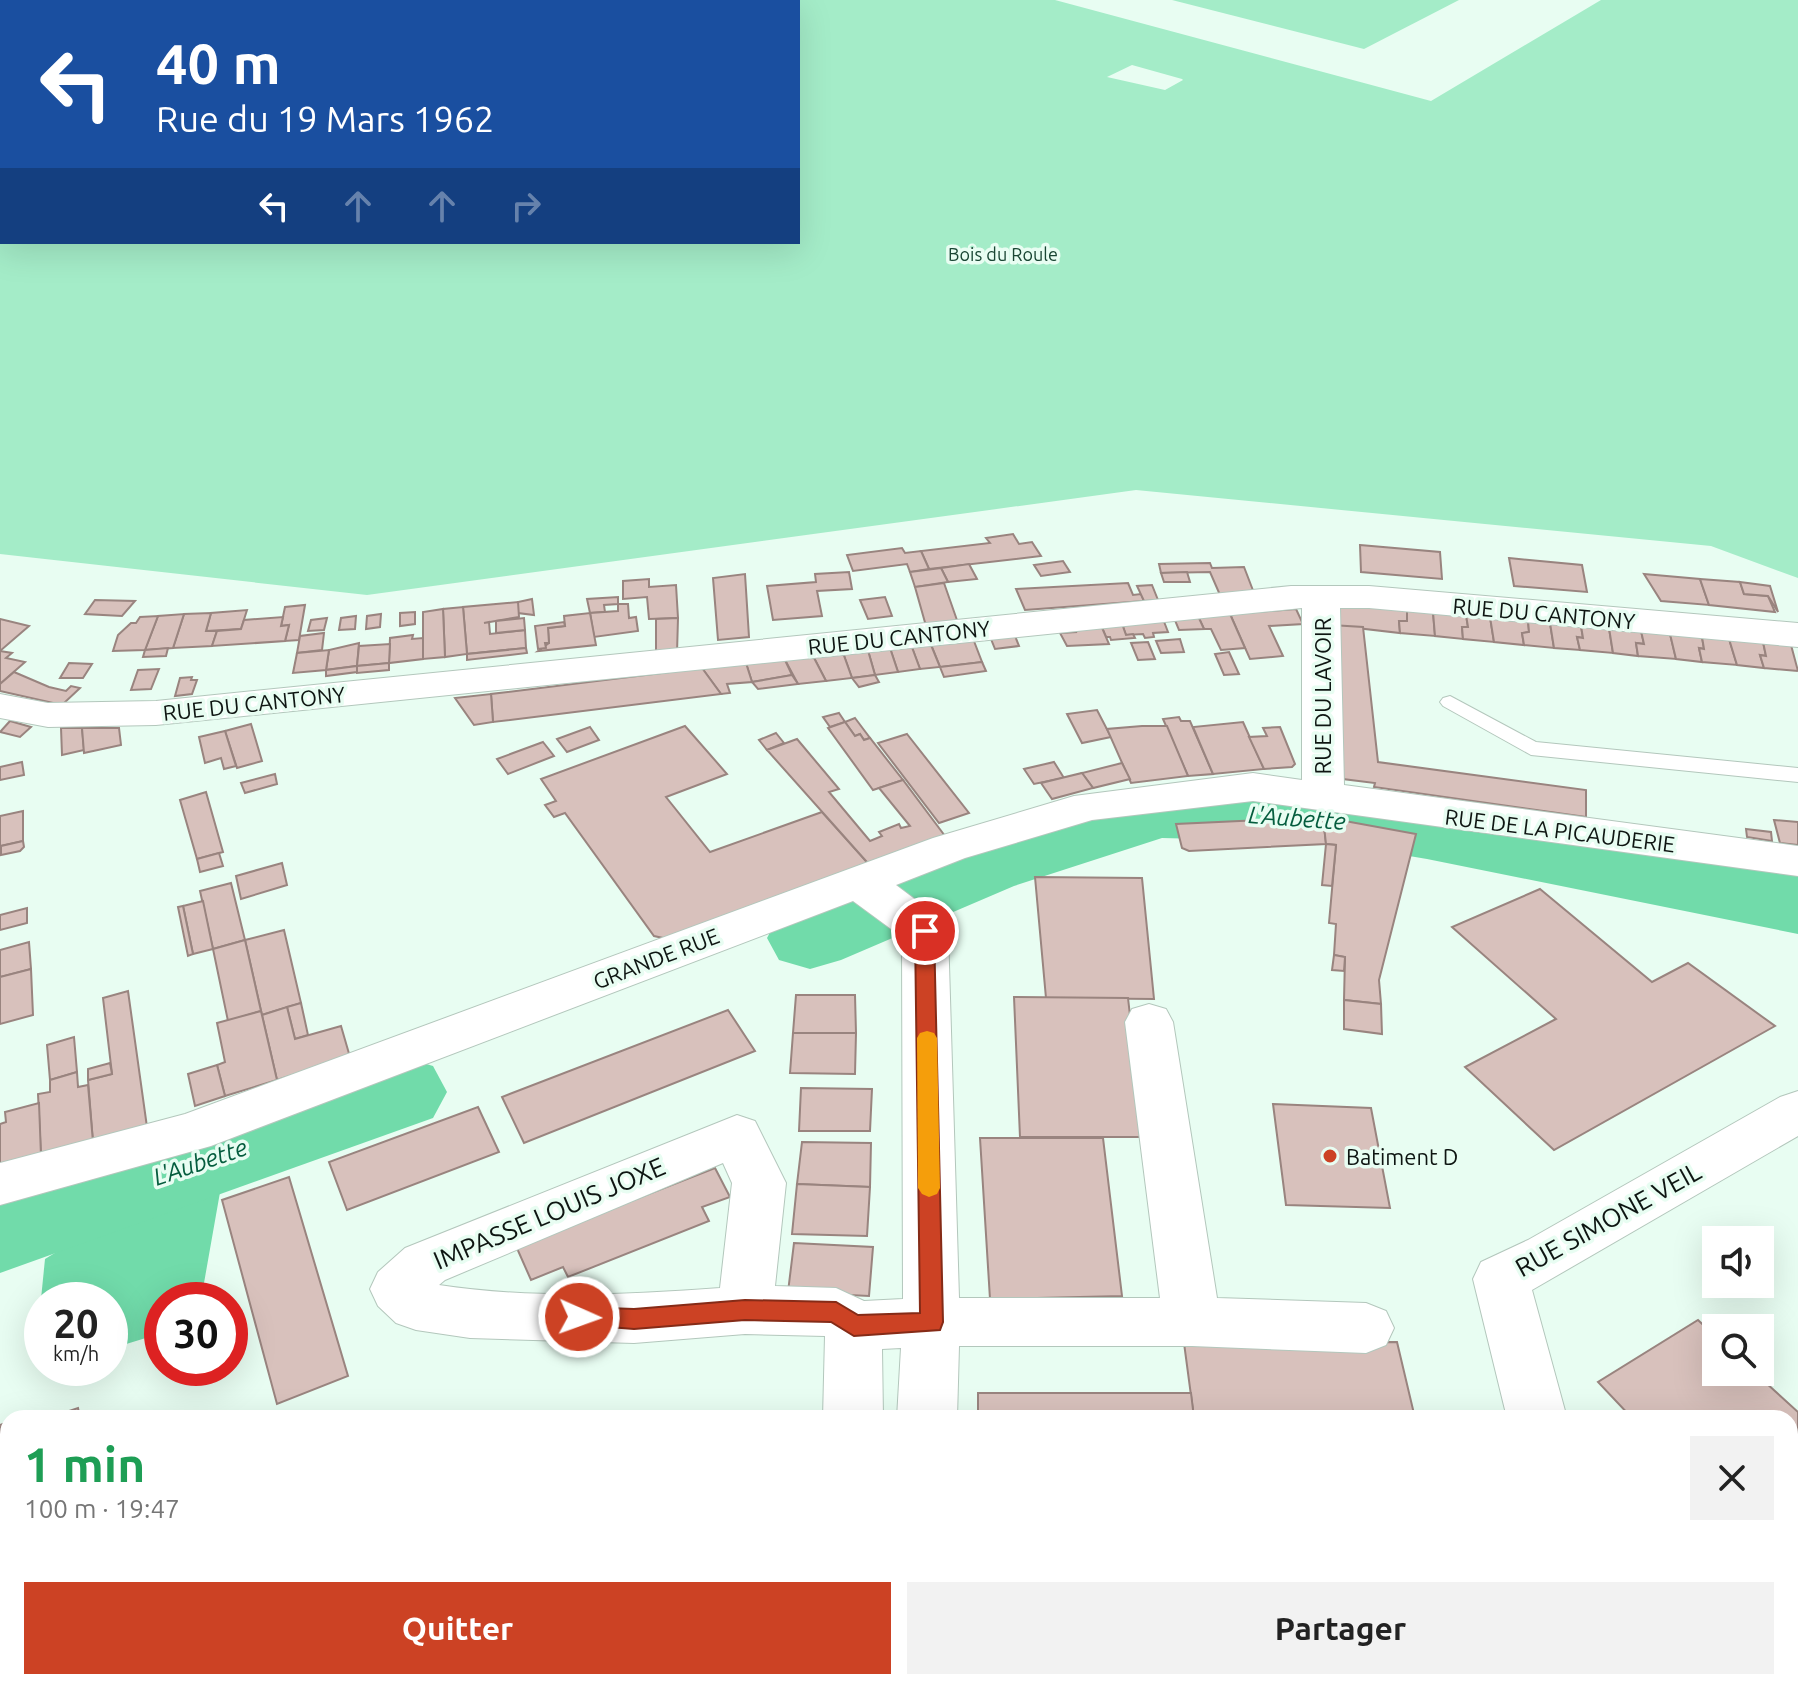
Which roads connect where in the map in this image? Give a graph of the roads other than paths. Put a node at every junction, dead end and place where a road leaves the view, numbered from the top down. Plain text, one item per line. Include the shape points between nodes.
1 (1321, 597) junction
2 (1798, 635) edge
3 (1450, 702) dead end
4 (0, 706) edge
5 (1798, 775) edge
6 (1323, 795) junction
7 (1798, 861) edge
8 (865, 888) junction
9 (1149, 1022) dead end
10 (1798, 1111) edge
11 (0, 1184) edge
12 (745, 1310) junction
13 (931, 1322) junction
14 (1192, 1322) junction
15 (854, 1326) junction
16 (1366, 1328) dead end
17 (853, 1410) edge
18 (927, 1410) edge
19 (1535, 1410) edge

1 - 2 street, RUE DU CANTONY
1 - 4 street, RUE DU CANTONY via 156,713 48,715
1 - 6 street, RUE DU LAVOIR
3 - 5 lane via 1531,748
6 - 7 street, RUE DE LA PICAUDERIE
6 - 8 street, GRANDE RUE via 1253,787 1221,807 1089,806 949,848
8 - 11 street, GRANDE RUE via 193,1132
8 - 13 street via 925,931
9 - 14 street
10 - 19 street, RUE SIMONE VEIL via 1501,1279
12 - 12 street, IMPASSE LOUIS JOXE via 759,1183 737,1135 425,1264 398,1289 416,1306 470,1314 634,1319
12 - 15 street, IMPASSE LOUIS JOXE via 836,1312
13 - 14 street, IMPASSE LOUIS JOXE
13 - 15 street, IMPASSE LOUIS JOXE
13 - 18 street
14 - 16 street, IMPASSE LOUIS JOXE
15 - 17 street

